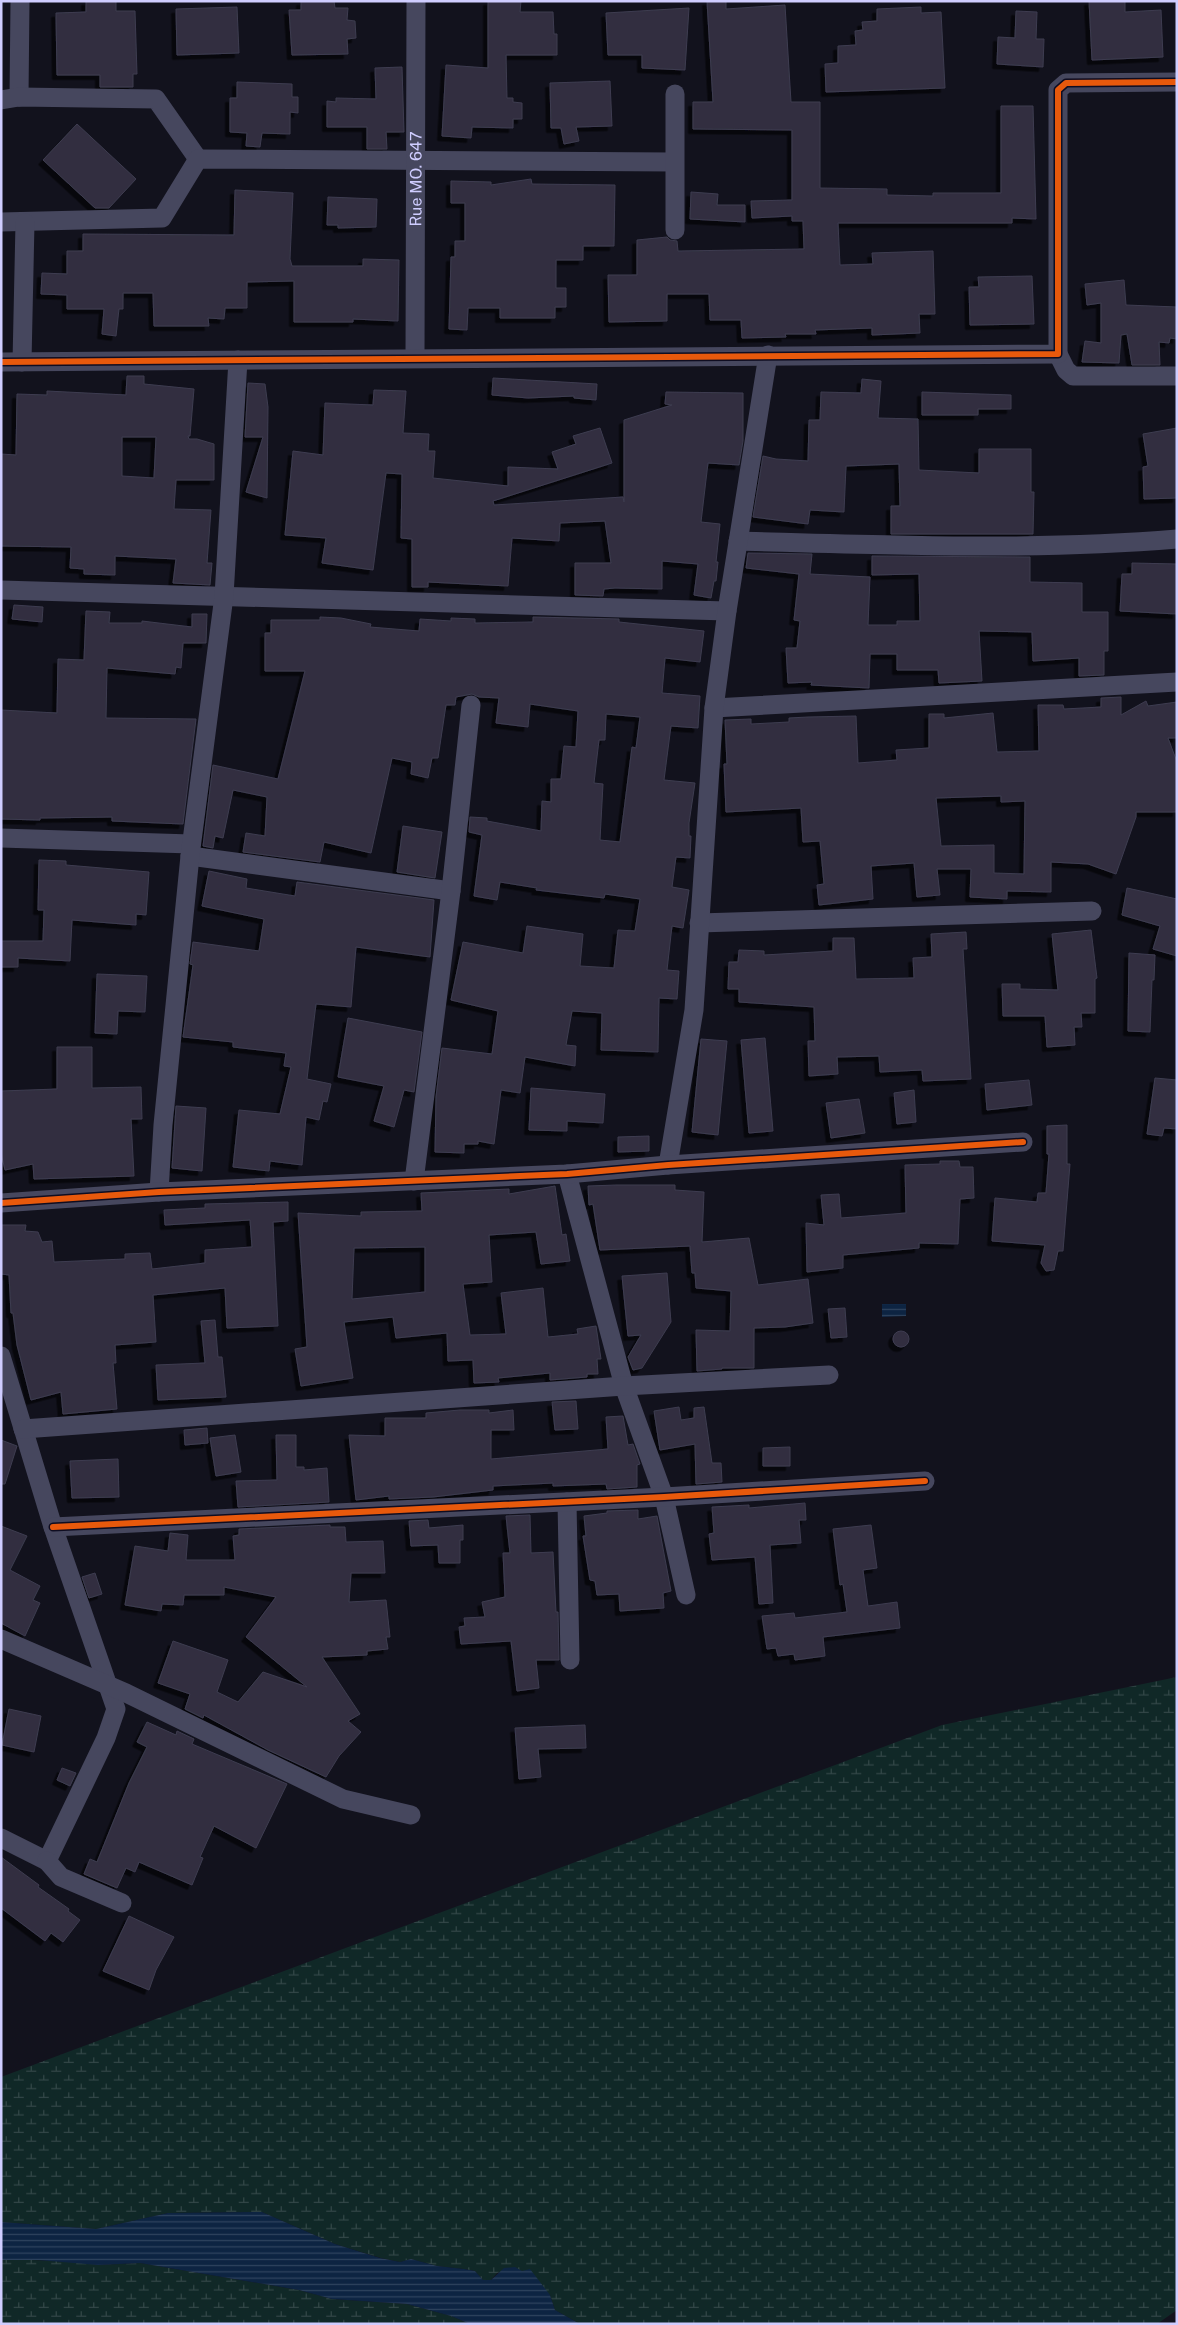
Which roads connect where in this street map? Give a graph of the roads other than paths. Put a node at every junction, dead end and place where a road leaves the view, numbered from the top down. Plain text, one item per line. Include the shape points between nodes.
1 (20, 1) edge
2 (416, 1) edge
3 (1177, 82) edge
4 (675, 94) dead end
5 (10, 98) edge
6 (198, 160) junction
7 (416, 161) junction
8 (674, 162) junction
9 (1, 222) edge
10 (25, 223) junction
11 (675, 230) dead end
12 (1058, 354) junction
13 (768, 355) junction
14 (415, 358) junction
15 (238, 360) junction
16 (1, 362) edge
17 (22, 362) junction
18 (1177, 376) edge
19 (1177, 539) edge
20 (738, 541) junction
21 (1, 590) edge
22 (224, 596) junction
23 (727, 611) junction
24 (1177, 682) edge
25 (471, 705) dead end
26 (714, 708) junction
27 (1, 838) edge
28 (190, 850) junction
29 (451, 891) junction
30 (1092, 911) dead end
31 (699, 923) junction
32 (1023, 1142) dead end
33 (668, 1165) junction
34 (567, 1174) junction
35 (414, 1181) junction
36 (160, 1192) junction
37 (1, 1203) edge
38 (1, 1356) edge
39 (829, 1375) dead end
40 (624, 1386) junction
41 (22, 1429) junction
42 (925, 1481) dead end
43 (664, 1497) junction
44 (567, 1502) junction
45 (53, 1526) junction
46 (686, 1595) dead end
47 (1, 1639) edge
48 (570, 1660) dead end
49 (108, 1685) junction
50 (411, 1815) dead end
51 (1, 1838) edge
52 (47, 1861) junction
53 (122, 1903) dead end

1 - 5 street
2 - 7 street, Rue MO. 647
3 - 12 street via 1066,83 1058,90
4 - 8 street
5 - 6 street via 156,99
6 - 7 street
6 - 10 street via 162,218
7 - 8 street
7 - 14 street, Rue MO. 647
8 - 11 street
9 - 10 street
10 - 17 street
12 - 13 street
12 - 18 street via 1073,376
13 - 14 street
13 - 20 street
14 - 15 street
15 - 17 street
15 - 22 street
16 - 17 street
19 - 20 street via 973,548
20 - 23 street
21 - 22 street
22 - 23 street
22 - 28 street
23 - 26 street
24 - 26 street
25 - 29 street
26 - 31 street
27 - 28 street
28 - 29 street
28 - 36 street via 163,1125
29 - 35 street
30 - 31 street
31 - 33 street via 694,1010
32 - 33 street
33 - 34 street
34 - 35 street
34 - 40 street
35 - 36 street
36 - 37 street
38 - 41 street
39 - 40 street
40 - 41 street
40 - 43 street
41 - 45 street
42 - 43 street
43 - 44 street
43 - 46 street
44 - 45 street
44 - 48 street
45 - 49 street
47 - 49 street
49 - 50 street via 343,1799
49 - 52 street via 116,1709 106,1738
51 - 52 street
52 - 53 street via 61,1877

